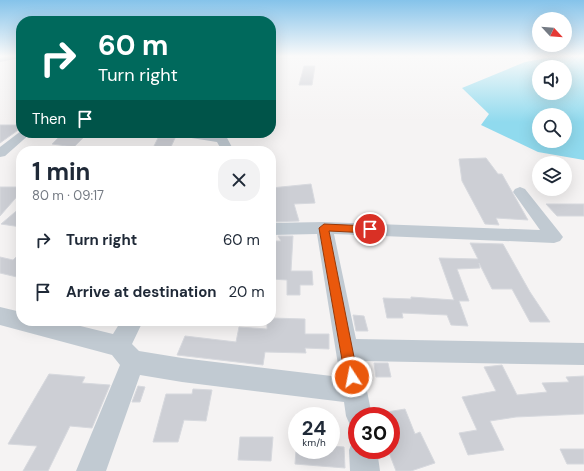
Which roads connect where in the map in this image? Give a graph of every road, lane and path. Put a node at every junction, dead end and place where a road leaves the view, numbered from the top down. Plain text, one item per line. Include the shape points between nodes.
1 (19, 138) edge
2 (216, 138) edge
3 (226, 146) edge
4 (0, 153) edge
5 (520, 192) dead end
6 (324, 228) junction
7 (276, 229) edge
8 (0, 316) edge
9 (16, 321) edge
10 (33, 326) edge
11 (131, 326) edge
12 (346, 350) junction
13 (126, 354) junction
14 (584, 354) edge
15 (354, 391) junction
16 (357, 407) edge
17 (364, 459) edge
18 (91, 471) edge
19 (365, 471) edge

1 - 4 street
2 - 3 street via 222,139
5 - 6 street via 554,237
6 - 7 street
6 - 12 street
8 - 9 street
10 - 13 street
11 - 13 street
12 - 14 street
12 - 15 street
13 - 15 street via 182,370
13 - 18 street
15 - 16 street
17 - 19 street

